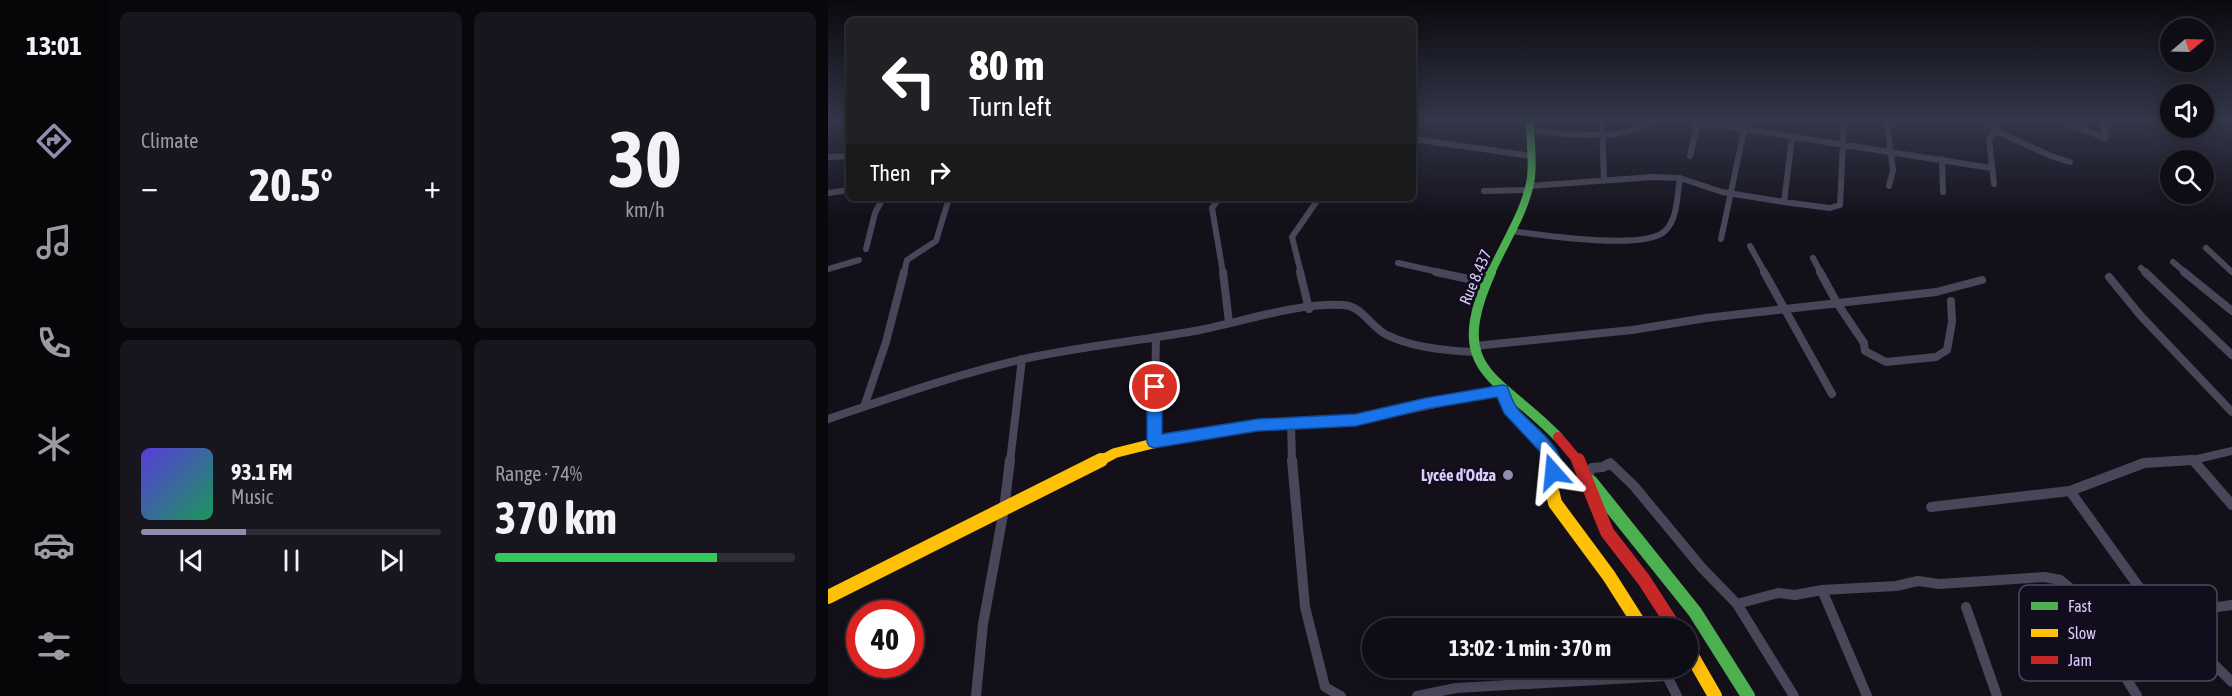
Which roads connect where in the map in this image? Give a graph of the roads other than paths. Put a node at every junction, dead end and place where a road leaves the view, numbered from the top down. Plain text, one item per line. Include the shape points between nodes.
1 (1514, 153) edge
2 (1603, 153) edge
3 (1740, 153) edge
4 (1790, 153) edge
5 (1842, 153) edge
6 (1891, 153) edge
7 (1902, 153) edge
8 (1990, 153) edge
9 (2047, 153) edge
10 (846, 156) edge
11 (1532, 156) joint
12 (828, 157) edge
13 (1942, 159) junction
14 (2070, 162) dead end
15 (1991, 168) junction
16 (1680, 178) junction
17 (1604, 181) junction
18 (1994, 184) dead end
19 (1889, 186) dead end
20 (1529, 188) junction
21 (846, 190) edge
22 (1484, 191) dead end
23 (1942, 192) dead end
24 (828, 193) edge
25 (1732, 194) junction
26 (881, 201) edge
27 (947, 201) edge
28 (1217, 201) edge
29 (1317, 201) edge
30 (1784, 202) junction
31 (1511, 231) junction
32 (1721, 239) dead end
33 (1750, 246) dead end
34 (2206, 248) dead end
35 (866, 249) dead end
36 (1813, 258) dead end
37 (859, 260) dead end
38 (2173, 262) dead end
39 (1398, 263) dead end
40 (2141, 268) dead end
41 (828, 269) edge
42 (2232, 272) edge
43 (2109, 277) dead end
44 (1982, 280) dead end
45 (1487, 283) junction
46 (1951, 302) dead end
47 (1837, 303) junction
48 (1309, 309) junction
49 (1786, 309) junction
50 (2232, 311) edge
51 (1229, 323) junction
52 (1156, 337) junction
53 (1476, 349) junction
54 (2232, 355) edge
55 (1022, 359) junction
56 (1502, 390) junction
57 (1832, 394) dead end
58 (864, 407) junction
59 (2232, 412) edge
60 (828, 419) edge
61 (1291, 422) junction
62 (1154, 442) junction
63 (2232, 451) edge
64 (2193, 460) junction
65 (1587, 477) junction
66 (2070, 491) junction
67 (2232, 505) edge
68 (1931, 507) dead end
69 (1004, 509) junction
70 (2066, 585) edge
71 (2138, 585) edge
72 (1822, 590) junction
73 (828, 597) edge
74 (1737, 604) junction
75 (2232, 605) edge
76 (1966, 607) dead end
77 (2217, 607) edge
78 (1636, 618) edge
79 (1669, 618) edge
80 (1698, 666) edge
81 (2217, 668) edge
82 (1622, 678) edge
83 (1668, 678) edge
84 (2128, 681) edge
85 (2232, 682) edge
86 (976, 696) edge
87 (1341, 696) edge
88 (1417, 696) edge
89 (1677, 696) edge
90 (1715, 696) edge
91 (1748, 696) edge
92 (1794, 696) edge
93 (1867, 696) edge
94 (1997, 696) edge
95 (2137, 696) edge

1 - 11 street
2 - 17 street
3 - 25 street
4 - 30 street
5 - 30 street via 1840,205 1830,208
6 - 19 street
7 - 13 street
8 - 15 street
9 - 14 street
10 - 12 street
11 - 20 main road, Rue 8.437
13 - 15 street
13 - 23 street
15 - 18 street
16 - 17 street
16 - 25 street
16 - 31 street via 1672,219 1654,238 1577,240
17 - 20 street
20 - 22 street
20 - 31 main road, Rue 8.437
21 - 24 street
25 - 30 street
25 - 32 street
26 - 35 street
27 - 58 street via 936,241 907,260
28 - 51 street via 1212,208
29 - 48 street via 1292,237
31 - 45 main road, Rue 8.437
33 - 49 street
34 - 42 street
36 - 47 street
37 - 41 street
38 - 50 street
39 - 45 street
40 - 54 street
43 - 59 street
44 - 47 street via 1936,292
45 - 53 main road, Rue 8.437 via 1473,320
46 - 47 street via 1947,350 1936,357 1886,362 1865,351 1864,343
47 - 49 street
48 - 51 street
48 - 53 street via 1352,306 1390,336 1440,349
49 - 53 street
49 - 57 street
51 - 52 street
52 - 55 street
52 - 62 street
53 - 56 main road via 1481,364
55 - 58 street
55 - 69 street
56 - 61 main road via 1356,420
56 - 65 main road via 1552,430 1579,461
56 - 78 main road via 1509,409 1552,455 1555,503
58 - 60 street
61 - 62 main road
61 - 87 street via 1292,479 1305,607 1325,687
62 - 69 main road via 1115,453
63 - 64 street
64 - 66 street via 2144,464
64 - 67 street
65 - 74 street via 1592,468 1610,463
65 - 79 main road via 1606,532
65 - 91 main road via 1704,624
66 - 68 street
66 - 71 street
69 - 73 main road
69 - 86 street via 983,624
70 - 72 street via 2045,577 2019,577
72 - 74 street via 1795,595 1778,593
72 - 93 street
74 - 92 street
75 - 77 street
76 - 94 street
80 - 90 main road
81 - 85 street
82 - 88 street via 1456,688
83 - 89 street
84 - 95 street

